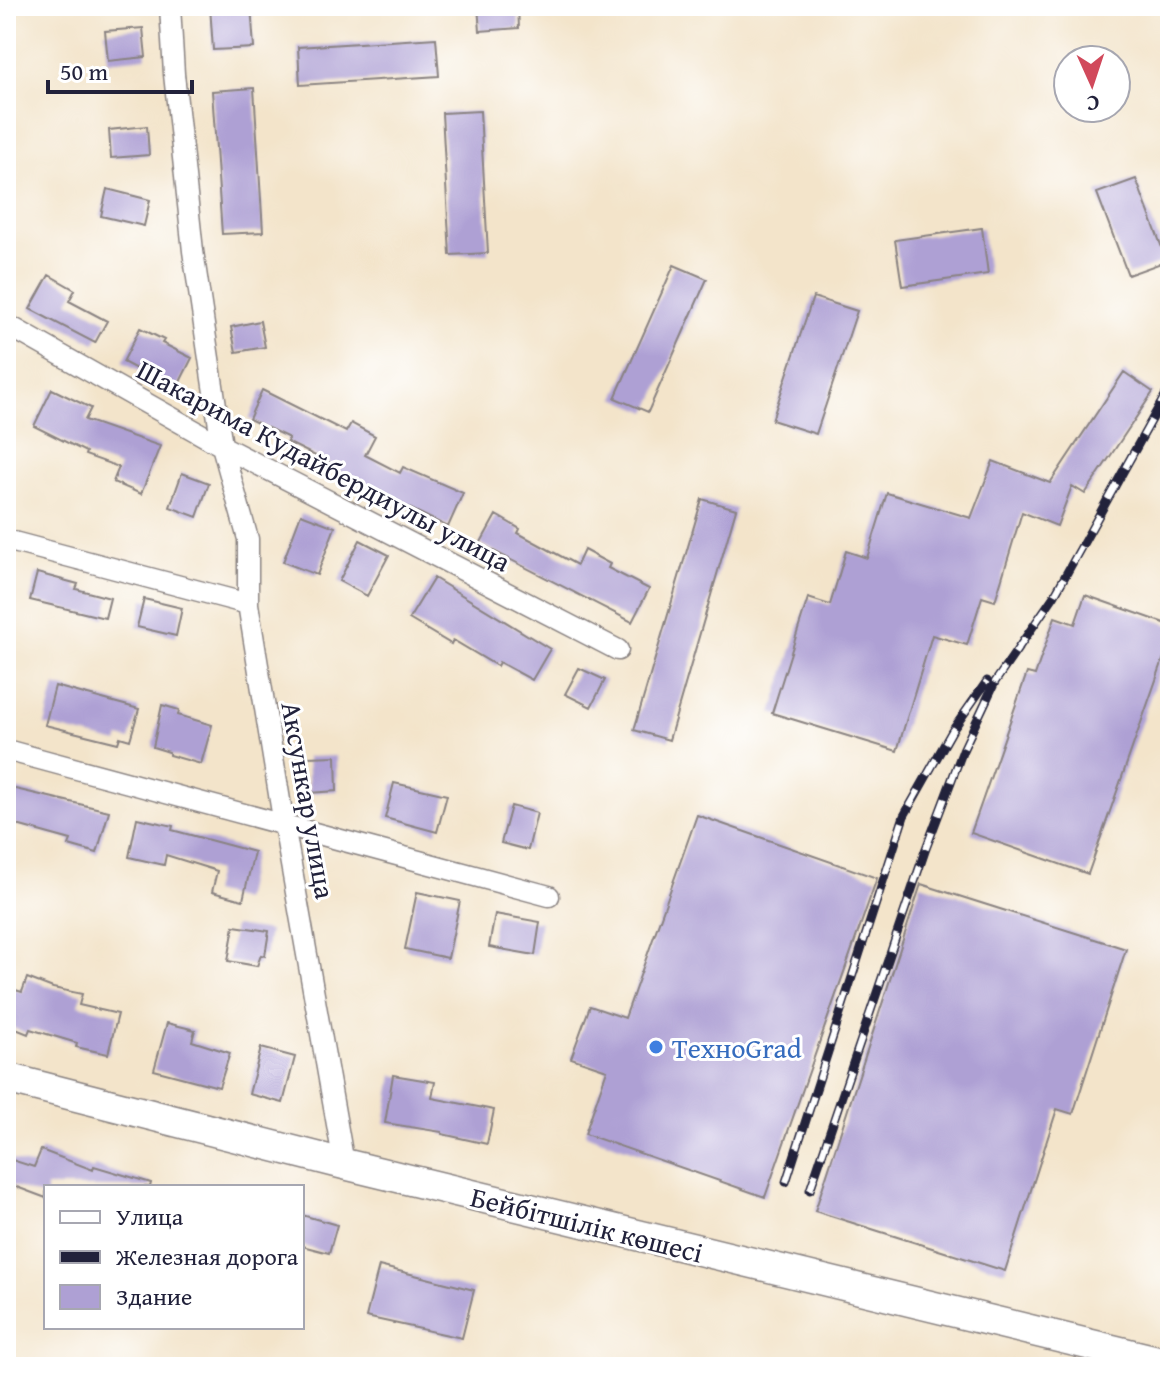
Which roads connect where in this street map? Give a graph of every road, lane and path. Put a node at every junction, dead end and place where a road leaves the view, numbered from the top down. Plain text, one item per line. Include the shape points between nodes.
1 (170, 6) edge
2 (6, 324) edge
3 (222, 446) junction
4 (6, 540) edge
5 (248, 604) junction
6 (618, 650) dead end
7 (6, 750) edge
8 (284, 825) junction
9 (549, 896) dead end
10 (6, 1078) edge
11 (344, 1164) junction
12 (1170, 1364) edge

1 - 3 street, Аксункар улица via 193,251
2 - 3 street, Шакарима Кудайбердиулы улица
3 - 5 street, Аксункар улица via 248,539
3 - 6 street, Шакарима Кудайбердиулы улица
4 - 5 street
5 - 8 street, Аксункар улица
7 - 8 street
8 - 9 street
8 - 11 street, Аксункар улица
10 - 11 street, Бейбітшілік көшесі
11 - 12 street, Бейбітшілік көшесі

